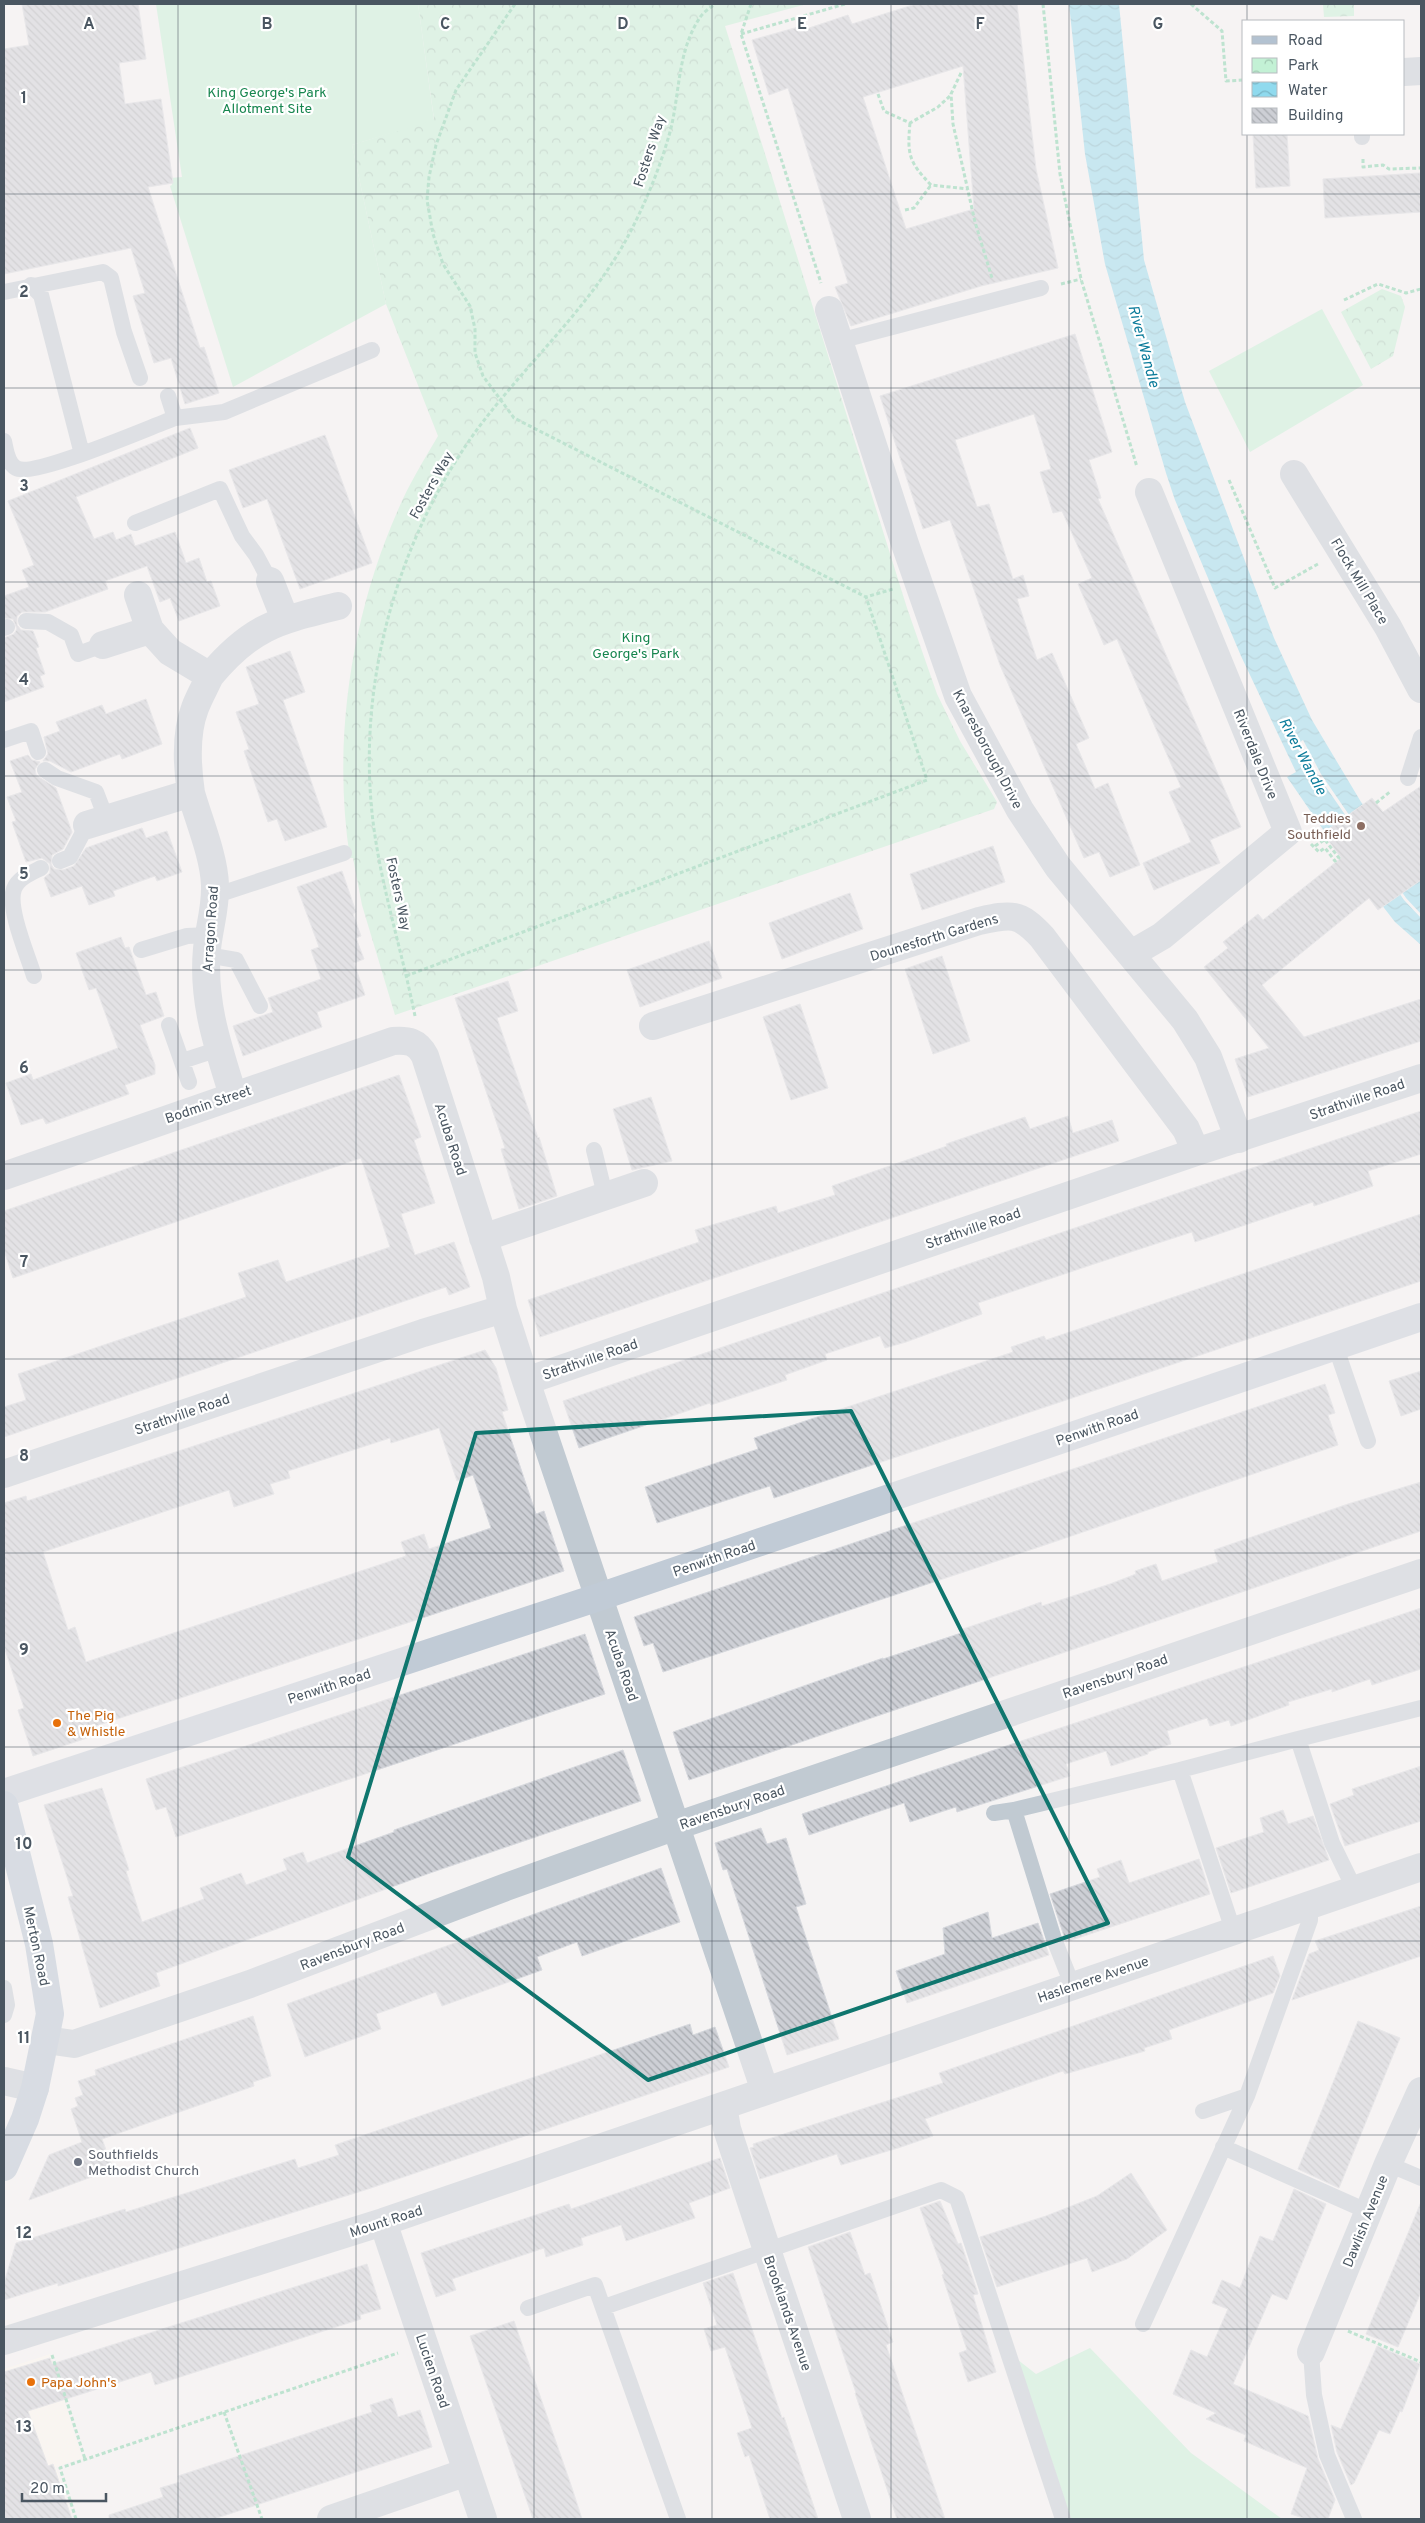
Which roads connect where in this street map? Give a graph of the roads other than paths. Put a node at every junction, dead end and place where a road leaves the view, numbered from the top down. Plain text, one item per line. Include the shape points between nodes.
1 (1421, 71) edge
2 (1405, 72) edge
3 (31, 285) junction
4 (1041, 288) dead end
5 (4, 292) edge
6 (829, 310) road end
7 (839, 341) junction
8 (372, 350) dead end
9 (140, 378) dead end
10 (168, 396) dead end
11 (175, 418) junction
12 (4, 441) edge
13 (82, 454) junction
14 (1294, 474) dead end
15 (1149, 492) road end
16 (135, 523) dead end
17 (270, 581) joint
18 (138, 595) dead end
19 (338, 606) dead end
20 (285, 619) junction
21 (26, 621) dead end
22 (150, 630) junction
23 (103, 645) joint
24 (210, 676) junction
25 (1421, 689) edge
26 (1421, 737) edge
27 (4, 740) edge
28 (38, 752) dead end
29 (46, 770) dead end
30 (1408, 778) dead end
31 (191, 793) junction
32 (97, 821) junction
33 (344, 853) dead end
34 (60, 861) dead end
35 (41, 868) dead end
36 (214, 896) junction
37 (208, 945) junction
38 (141, 950) dead end
39 (1131, 954) junction
40 (34, 976) dead end
41 (260, 1006) dead end
42 (169, 1025) dead end
43 (653, 1026) dead end
44 (414, 1043) joint
45 (219, 1049) junction
46 (182, 1061) junction
47 (1421, 1078) edge
48 (189, 1082) dead end
49 (233, 1095) junction
50 (1239, 1139) junction
51 (594, 1150) dead end
52 (1196, 1152) junction
53 (4, 1176) edge
54 (644, 1183) dead end
55 (605, 1195) junction
56 (483, 1238) junction
57 (503, 1309) junction
58 (1421, 1317) edge
59 (1335, 1345) junction
60 (526, 1381) junction
61 (1368, 1441) dead end
62 (4, 1474) edge
63 (1421, 1573) edge
64 (599, 1597) junction
65 (1421, 1708) edge
66 (1298, 1740) junction
67 (1180, 1770) junction
68 (4, 1793) edge
69 (4, 1805) edge
70 (1014, 1810) junction
71 (994, 1814) dead end
72 (676, 1826) junction
73 (1421, 1867) edge
74 (1354, 1888) junction
75 (1310, 1903) junction
76 (1233, 1930) junction
77 (1073, 1986) junction
78 (4, 1988) edge
79 (4, 2015) edge
80 (46, 2040) junction
81 (4, 2081) edge
82 (35, 2088) junction
83 (766, 2091) junction
84 (1421, 2091) edge
85 (1247, 2096) junction
86 (723, 2106) junction
87 (1203, 2111) dead end
88 (1224, 2147) junction
89 (1388, 2164) junction
90 (4, 2167) edge
91 (1421, 2178) edge
92 (1369, 2212) junction
93 (383, 2222) junction
94 (767, 2250) junction
95 (604, 2307) junction
96 (528, 2308) dead end
97 (1143, 2324) dead end
98 (4, 2341) edge
99 (1311, 2352) joint
100 (467, 2472) junction
101 (331, 2519) edge
102 (483, 2519) edge
103 (678, 2519) edge
104 (857, 2519) edge
105 (1063, 2519) edge
106 (1354, 2519) edge

1 - 2 street
3 - 5 lane
3 - 9 lane via 103,272 110,278
3 - 13 lane via 41,295
4 - 7 lane
6 - 7 street, Knaresborough Drive
7 - 39 street, Knaresborough Drive via 958,696 1020,810 1058,867
8 - 11 lane via 224,412
10 - 11 lane
11 - 13 lane
12 - 13 lane via 8,460 15,468 25,471
14 - 25 street, Flock Mill Place via 1388,627
15 - 39 street, Riverdale Drive via 1288,832 1162,936
16 - 17 lane via 220,489 242,536
17 - 20 street
18 - 22 street
19 - 20 street, Arragon Road
20 - 24 street, Arragon Road via 250,636 228,654
21 - 23 lane via 48,622 71,634 78,654
22 - 23 street
22 - 24 street via 170,652
24 - 31 street, Arragon Road via 194,708 190,725 187,765
26 - 30 lane
27 - 28 lane via 31,731
29 - 32 lane via 57,778 96,792
31 - 32 street
31 - 36 street, Arragon Road via 210,860
32 - 34 lane via 70,857
33 - 36 lane
35 - 40 lane via 25,876 14,888 12,904
36 - 37 street, Arragon Road
37 - 38 lane via 187,936
37 - 41 lane via 236,960
37 - 45 street, Arragon Road via 206,989
39 - 50 street, Knaresborough Drive via 1185,1020 1208,1056
42 - 46 lane
43 - 52 street, Dounesforth Gardens via 979,921 1006,915 1020,917 1042,937 1161,1094 1186,1129
44 - 49 street, Bodmin Street via 393,1041
44 - 56 street, Acuba Road via 425,1056
45 - 46 lane
45 - 49 street, Arragon Road
46 - 48 lane
47 - 50 street, Strathville Road
49 - 53 street, Bodmin Street
50 - 52 street, Strathville Road
51 - 55 lane
52 - 60 street, Strathville Road
54 - 55 street
55 - 56 street
56 - 57 street, Acuba Road
57 - 60 street, Acuba Road
57 - 62 street, Strathville Road
58 - 59 street, Penwith Road
59 - 61 lane
59 - 64 street, Penwith Road
60 - 64 street, Acuba Road
63 - 72 street, Ravensbury Road
64 - 68 street, Penwith Road
64 - 72 street, Acuba Road
65 - 66 lane
66 - 67 lane
66 - 74 lane via 1332,1843
67 - 70 lane
67 - 76 lane
69 - 80 main road, Merton Road via 44,1966 50,2014
70 - 71 lane
70 - 77 lane via 1054,1939
72 - 80 street, Ravensbury Road via 250,1984 74,2044
72 - 83 street, Acuba Road
73 - 74 street, Haslemere Avenue
74 - 75 street, Haslemere Avenue
75 - 76 street, Haslemere Avenue
75 - 85 lane via 1310,1920
76 - 77 street, Haslemere Avenue
77 - 83 street, Haslemere Avenue
78 - 79 lane via 7,2005
80 - 82 main road, Merton Road
81 - 82 street
82 - 90 main road, Merton Road
83 - 86 street, Mount Road
84 - 89 street, Dawlish Avenue
85 - 87 lane
85 - 88 lane
86 - 93 street, Mount Road
86 - 94 street, Brooklands Avenue via 727,2129
88 - 92 lane
88 - 97 lane
89 - 91 lane
89 - 92 street, Dawlish Avenue
92 - 99 street, Dawlish Avenue
93 - 98 street, Mount Road
93 - 100 street, Lucien Road
94 - 95 lane
94 - 104 street, Brooklands Avenue
94 - 105 lane via 941,2190 958,2198
95 - 96 lane via 595,2285
95 - 103 lane
99 - 106 lane via 1314,2395 1327,2455
100 - 101 street
100 - 102 street, Lucien Road

